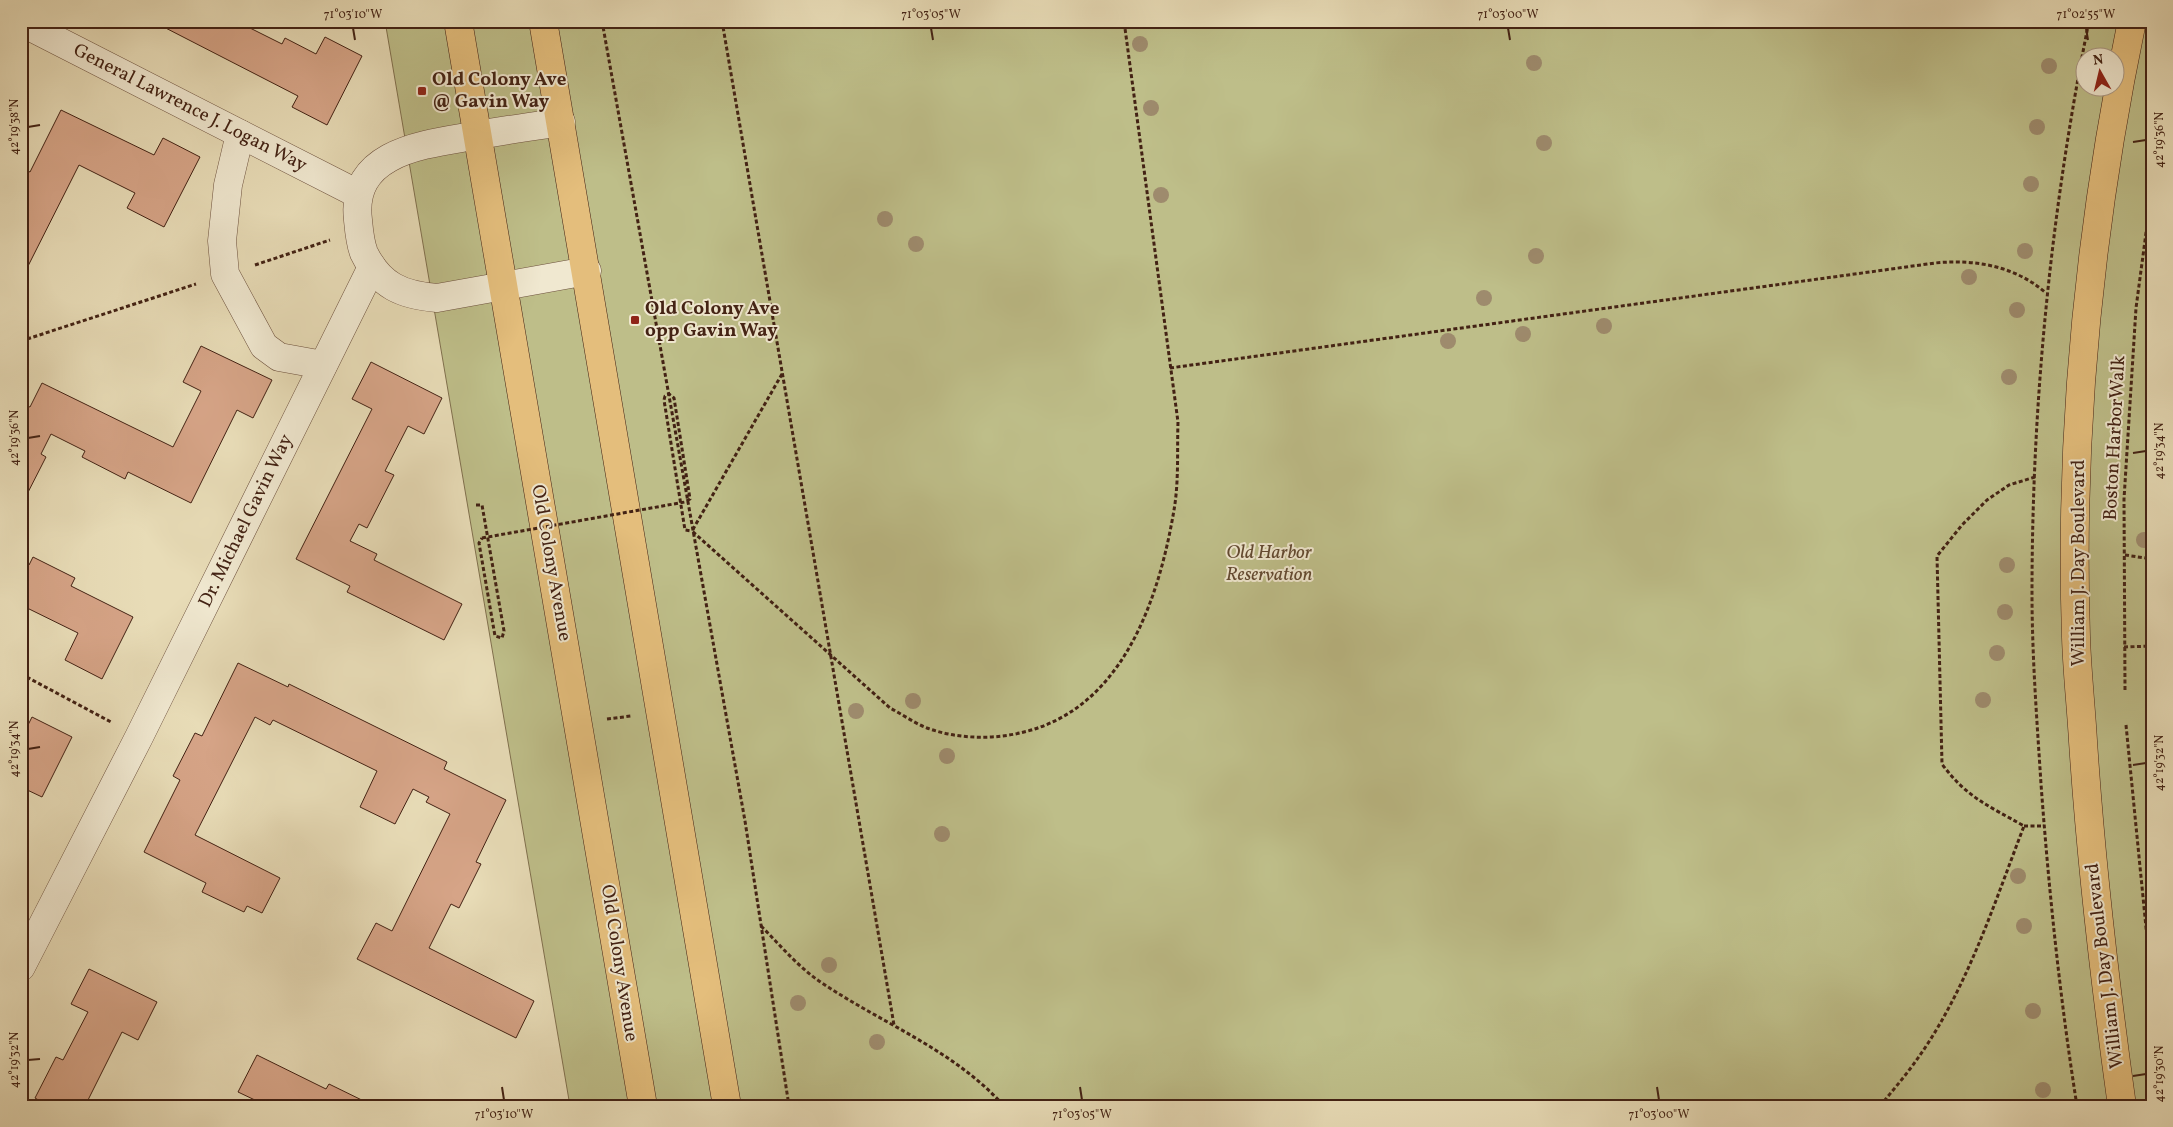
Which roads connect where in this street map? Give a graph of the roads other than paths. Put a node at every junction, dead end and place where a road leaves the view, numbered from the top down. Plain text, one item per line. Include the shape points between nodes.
1 (458, 21) edge
2 (544, 21) edge
3 (2132, 21) edge
4 (29, 24) edge
5 (561, 122) junction
6 (240, 134) junction
7 (477, 135) junction
8 (358, 194) junction
9 (372, 267) junction
10 (587, 271) junction
11 (502, 287) junction
12 (323, 365) junction
13 (21, 967) edge
14 (643, 1106) edge
15 (727, 1106) edge
16 (2122, 1106) edge

1 - 7 main road, Old Colony Avenue
2 - 5 main road
3 - 16 main road, William J. Day Boulevard via 2116,101 2088,301 2076,517 2076,638 2086,786 2105,987
4 - 6 street, General Lawrence J. Logan Way
5 - 7 street
5 - 10 main road
6 - 8 street, General Lawrence J. Logan Way
6 - 12 street via 228,185 222,240 225,274 264,346 279,357
7 - 8 street via 405,149 370,173
7 - 11 main road, Old Colony Avenue
8 - 9 street via 359,231 363,250
9 - 11 street via 390,285 412,296 437,298
9 - 12 street, Dr. Michael Gavin Way
10 - 11 street
10 - 15 main road
11 - 14 main road, Old Colony Avenue
12 - 13 street, Dr. Michael Gavin Way via 140,737

